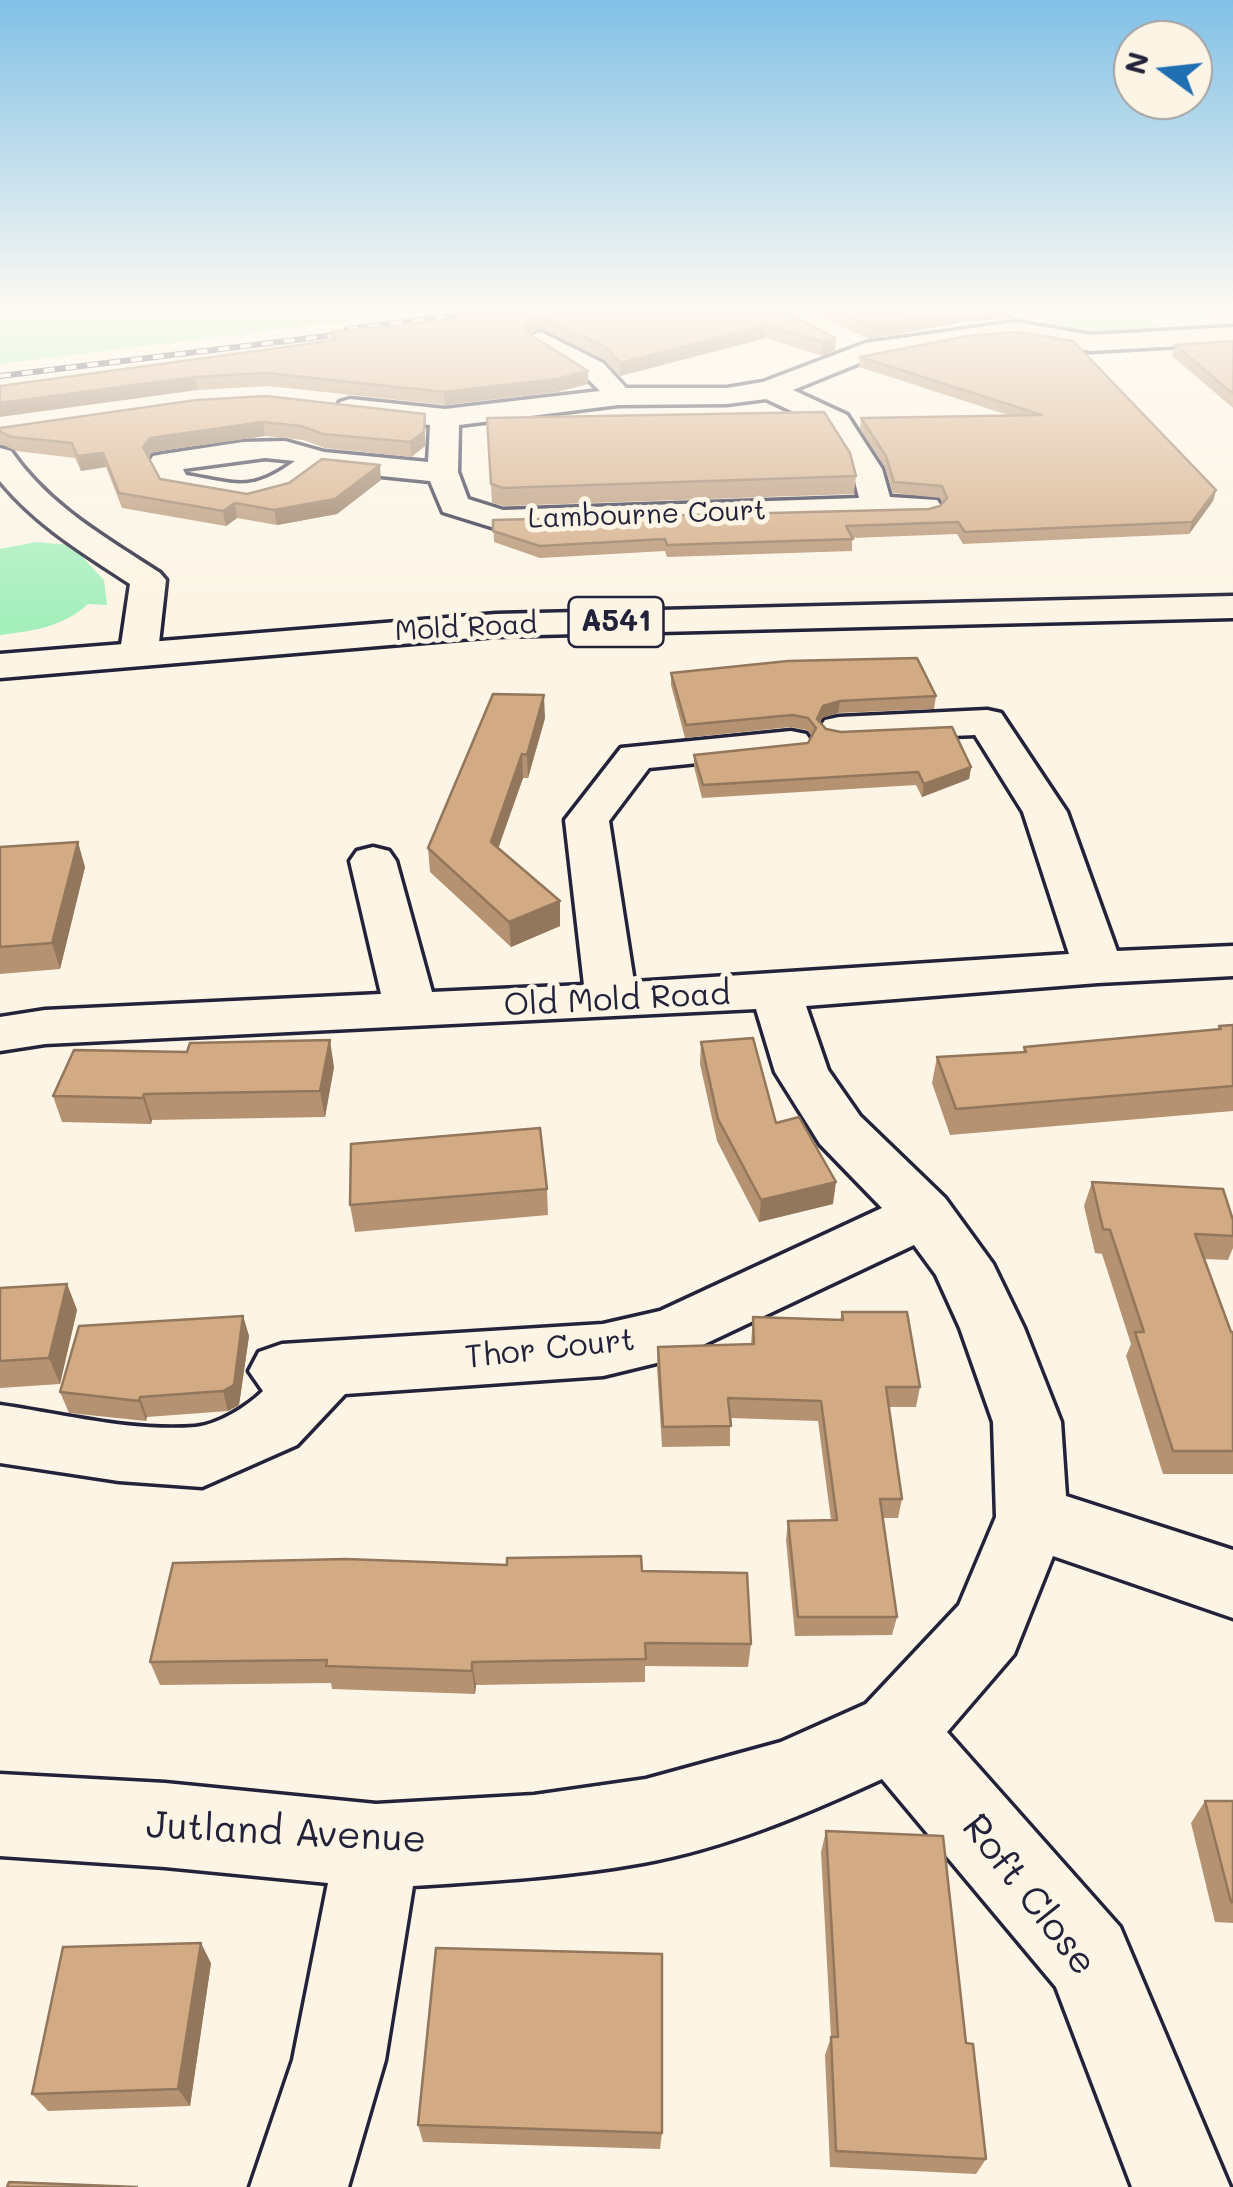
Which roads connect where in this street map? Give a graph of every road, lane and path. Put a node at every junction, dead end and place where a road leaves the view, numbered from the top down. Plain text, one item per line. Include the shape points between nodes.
1 (371, 410) edge
2 (511, 410) edge
3 (815, 410) edge
4 (446, 418) junction
5 (0, 457) edge
6 (318, 460) edge
7 (444, 472) junction
8 (926, 507) edge
9 (878, 508) junction
10 (1233, 607) edge
11 (140, 652) junction
12 (0, 666) edge
13 (838, 729) edge
14 (791, 743) edge
15 (373, 860) dead end
16 (1233, 961) edge
17 (1098, 966) junction
18 (776, 992) junction
19 (610, 1000) junction
20 (410, 1010) junction
21 (0, 1034) edge
22 (924, 1214) junction
23 (0, 1434) edge
24 (1032, 1517) junction
25 (1233, 1584) edge
26 (894, 1732) junction
27 (0, 1815) edge
28 (376, 1846) junction
29 (298, 2187) edge
30 (1181, 2187) edge

1 - 4 street
2 - 4 street
3 - 9 street via 838,420 882,468
4 - 7 street
5 - 11 street via 53,517 148,580
6 - 7 street
7 - 9 street, Lambourne Court via 454,505 501,520
8 - 9 street, Lambourne Court
10 - 11 street, Mold Road / A541 via 496,625
11 - 12 street, Mold Road / A541
13 - 17 street via 987,722 1045,812
14 - 19 street via 636,756 587,820
15 - 20 street
16 - 17 street, Old Mold Road
17 - 18 street, Old Mold Road
18 - 19 street, Old Mold Road
18 - 22 street, Jutland Avenue via 802,1072 840,1130
19 - 20 street, Old Mold Road
20 - 21 street, Old Mold Road
22 - 23 street, Thor Court via 673,1333 603,1350 305,1369 273,1425 202,1457
22 - 24 street, Jutland Avenue via 962,1264 1028,1422
24 - 25 street
24 - 26 street, Jutland Avenue via 986,1629
26 - 28 street, Jutland Avenue via 786,1781 646,1821 534,1838
26 - 30 street, Roft Close via 1089,1958
27 - 28 street, Jutland Avenue
28 - 29 street via 353,2011 324,2122

